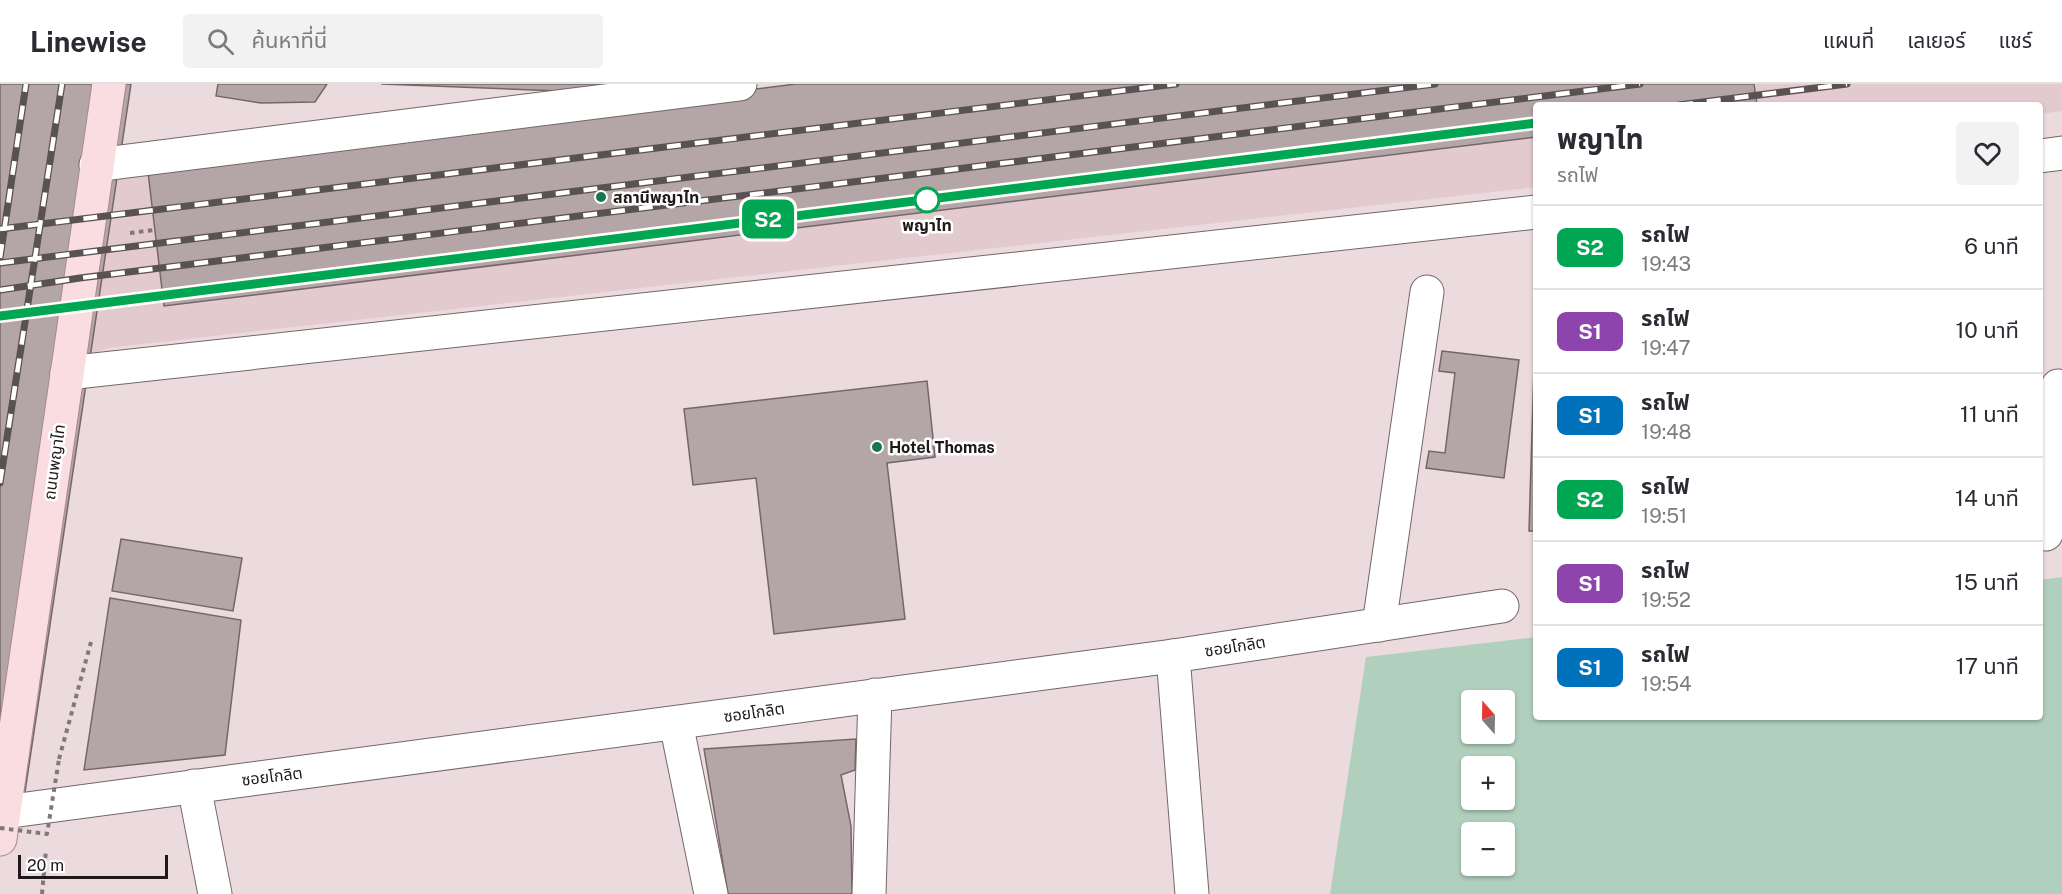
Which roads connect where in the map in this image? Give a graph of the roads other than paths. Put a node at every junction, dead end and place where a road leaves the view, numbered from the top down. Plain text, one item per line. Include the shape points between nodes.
1 (109, 84) edge
2 (740, 84) edge
3 (2062, 153) edge
4 (2043, 156) edge
5 (96, 165) junction
6 (1533, 212) edge
7 (1427, 292) dead end
8 (67, 373) junction
9 (2058, 386) dead end
10 (2049, 534) edge
11 (1502, 606) dead end
12 (1379, 625) junction
13 (1173, 656) junction
14 (874, 695) junction
15 (676, 723) junction
16 (194, 786) junction
17 (2, 826) edge
18 (215, 894) edge
19 (711, 894) edge
20 (869, 894) edge
21 (1192, 894) edge

1 - 5 main road, ถนนพญาไท
2 - 5 street
3 - 4 street
5 - 8 main road, ถนนพญาไท
6 - 8 street
7 - 12 street
8 - 17 main road, ถนนพญาไท
9 - 10 street
11 - 12 street, ซอยโกลิต
12 - 13 street, ซอยโกลิต
13 - 14 street, ซอยโกลิต
13 - 21 street
14 - 15 street, ซอยโกลิต
14 - 20 street
15 - 16 street, ซอยโกลิต
15 - 19 street
16 - 17 street, ซอยโกลิต
16 - 18 street

